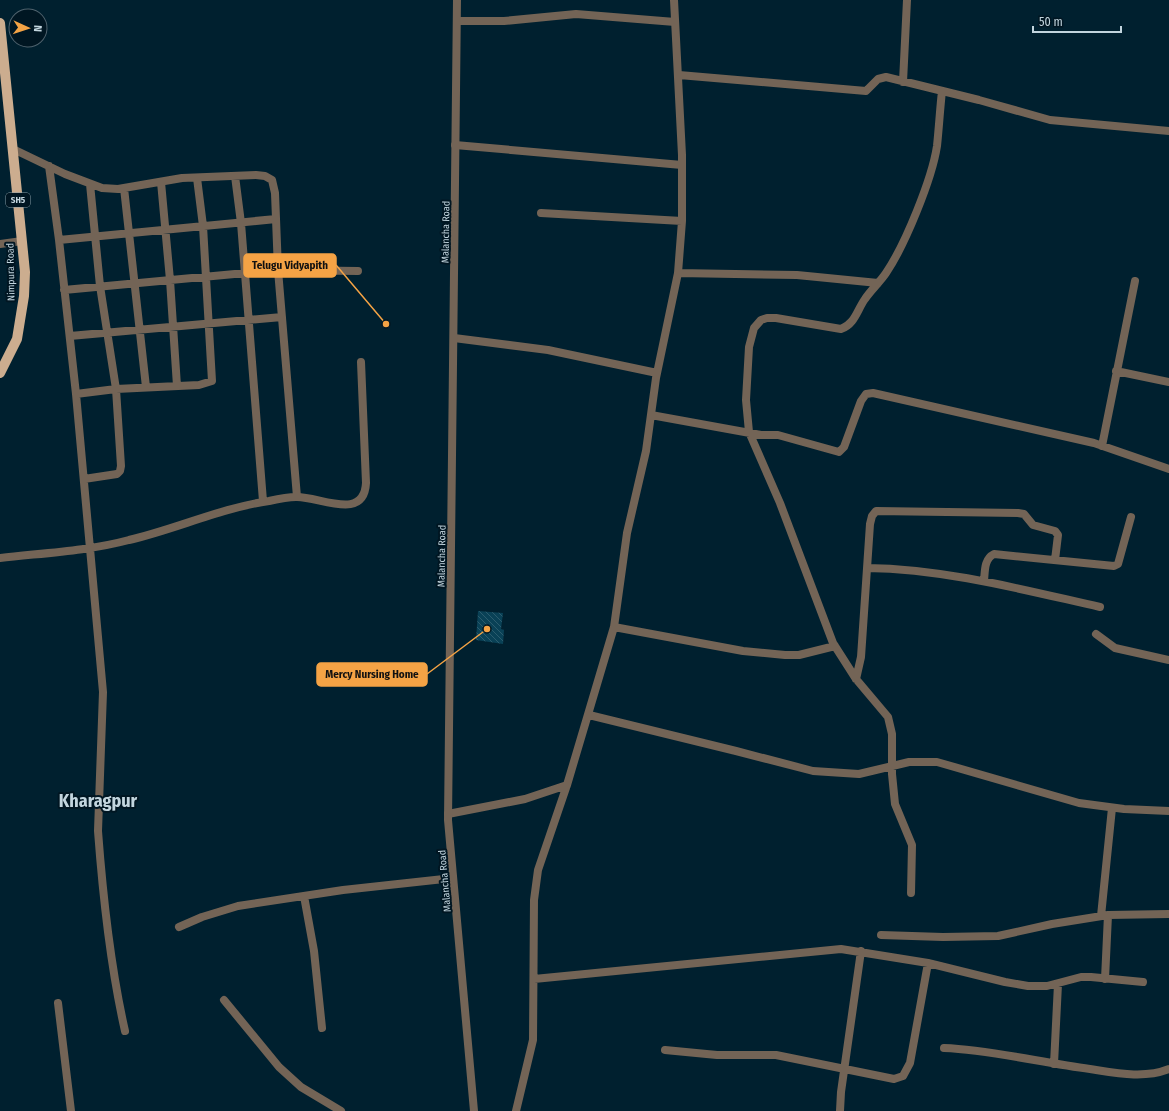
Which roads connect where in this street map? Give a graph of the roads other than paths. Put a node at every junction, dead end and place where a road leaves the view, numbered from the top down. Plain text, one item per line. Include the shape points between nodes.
1 (457, 0) edge
2 (674, 0) edge
3 (908, 0) edge
4 (457, 21) junction
5 (675, 22) junction
6 (0, 23) edge
7 (678, 75) junction
8 (903, 82) junction
9 (942, 91) junction
10 (1169, 131) edge
11 (456, 145) junction
12 (13, 149) junction
13 (682, 165) junction
14 (49, 166) junction
15 (235, 176) junction
16 (197, 178) junction
17 (161, 182) junction
18 (90, 184) junction
19 (124, 188) junction
20 (541, 213) dead end
21 (276, 219) junction
22 (682, 221) junction
23 (241, 223) junction
24 (203, 226) junction
25 (166, 230) junction
26 (129, 234) junction
27 (95, 237) junction
28 (59, 240) junction
29 (22, 241) junction
30 (0, 244) edge
31 (278, 270) junction
32 (358, 271) dead end
33 (244, 273) junction
34 (678, 273) junction
35 (207, 276) junction
36 (170, 280) junction
37 (1135, 282) dead end
38 (135, 283) junction
39 (878, 283) junction
40 (100, 286) junction
41 (64, 290) junction
42 (282, 317) junction
43 (248, 320) junction
44 (210, 324) junction
45 (174, 327) junction
46 (140, 330) junction
47 (108, 333) junction
48 (70, 336) junction
49 (454, 338) junction
50 (361, 362) dead end
51 (1116, 371) junction
52 (0, 373) edge
53 (657, 373) junction
54 (1169, 382) edge
55 (177, 386) junction
56 (146, 387) junction
57 (116, 389) junction
58 (76, 394) junction
59 (651, 415) junction
60 (749, 432) junction
61 (1102, 446) junction
62 (1169, 469) edge
63 (84, 479) junction
64 (297, 497) junction
65 (264, 501) junction
66 (1131, 516) dead end
67 (90, 547) junction
68 (0, 558) edge
69 (1056, 560) junction
70 (867, 568) junction
71 (984, 581) junction
72 (1100, 607) dead end
73 (614, 627) junction
74 (1096, 634) dead end
75 (835, 646) junction
76 (1169, 660) edge
77 (856, 679) junction
78 (589, 715) junction
79 (892, 765) junction
80 (567, 785) junction
81 (1112, 808) junction
82 (1169, 811) edge
83 (448, 814) junction
84 (453, 878) junction
85 (911, 893) dead end
86 (304, 896) junction
87 (1169, 914) edge
88 (1105, 916) junction
89 (179, 927) dead end
90 (881, 935) dead end
91 (860, 951) junction
92 (928, 963) junction
93 (534, 978) junction
94 (1105, 978) junction
95 (1143, 982) dead end
96 (1058, 984) junction
97 (224, 1000) dead end
98 (58, 1003) dead end
99 (322, 1028) dead end
100 (124, 1031) dead end
101 (944, 1048) dead end
102 (665, 1050) dead end
103 (1054, 1064) junction
104 (1169, 1069) edge
105 (845, 1070) junction
106 (71, 1111) edge
107 (341, 1111) edge
108 (474, 1111) edge
109 (516, 1111) edge
110 (840, 1111) edge

1 - 4 street, Malancha Road
2 - 5 street
3 - 8 street
4 - 5 street via 504,22 576,14
4 - 11 street, Malancha Road
5 - 7 street
6 - 12 main road, Nimpura Road / SH5
7 - 8 street via 866,91 881,78
7 - 13 street
8 - 9 street
9 - 10 street via 1050,120
9 - 39 street via 937,147 930,174 898,252
11 - 13 street
11 - 49 street, Malancha Road
12 - 14 street
12 - 29 main road, Nimpura Road / SH5
13 - 22 street
14 - 18 street
14 - 28 street
15 - 16 street
15 - 21 street via 256,175 272,180
15 - 23 street
16 - 17 street
16 - 24 street
17 - 19 street
17 - 25 street
18 - 19 street via 102,188
18 - 27 street
19 - 26 street
20 - 22 street
21 - 23 street
21 - 31 street
22 - 34 street
23 - 24 street
23 - 33 street
24 - 25 street
24 - 35 street
25 - 26 street
25 - 36 street
26 - 27 street
26 - 38 street
27 - 28 street
27 - 40 street
28 - 41 street
29 - 30 street
29 - 52 main road, Nimpura Road / SH5 via 22,318 17,339
31 - 32 street
31 - 33 street
31 - 42 street
33 - 35 street
33 - 43 street
34 - 39 street via 797,275
34 - 53 street
35 - 36 street
35 - 44 street
36 - 38 street
36 - 45 street
37 - 51 street
38 - 40 street
38 - 46 street
39 - 60 street via 857,310 853,322 848,327 841,329 776,318 760,320 754,328 749,347 746,400
40 - 41 street
40 - 47 street
41 - 48 street
42 - 43 street
42 - 64 street
43 - 44 street
43 - 65 street
44 - 45 street
44 - 55 street via 212,382
45 - 46 street
45 - 55 street
46 - 47 street
46 - 56 street
47 - 48 street
47 - 57 street
48 - 58 street
49 - 53 street via 548,350
49 - 83 street, Malancha Road
50 - 64 street via 366,492 356,503 343,505
51 - 54 street
51 - 61 street
53 - 59 street
55 - 56 street
56 - 57 street
57 - 58 street
57 - 63 street via 120,471 114,475
58 - 63 street
59 - 60 street
59 - 73 street via 646,451 627,533
60 - 61 street via 778,436 840,452 861,401 866,394 873,393 947,408
60 - 75 street via 780,503
61 - 62 street
63 - 67 street
64 - 65 street
65 - 67 street via 128,541
66 - 69 street via 1118,564 1114,566
67 - 68 street
67 - 100 street via 103,692 98,831 105,915
69 - 70 street via 1056,531 1032,525 1024,514 883,510 876,511 872,516
69 - 71 street via 994,554 989,556 987,561
70 - 71 street via 889,568
70 - 77 street via 861,657
71 - 72 street
73 - 75 street via 743,652 799,655
73 - 78 street
74 - 76 street via 1115,648
75 - 77 street
77 - 79 street via 888,717 892,734
78 - 79 street via 813,772 859,774
78 - 80 street
79 - 81 street via 937,762 1038,793
79 - 85 street via 895,804 912,845
80 - 83 street via 525,799
80 - 93 street via 537,877 534,900
81 - 82 street
81 - 88 street
83 - 84 street, Malancha Road
84 - 86 street
84 - 108 street, Malancha Road
86 - 89 street via 238,906
86 - 99 street via 314,951
87 - 88 street
88 - 90 street via 998,936
88 - 94 street
91 - 92 street
91 - 93 street via 841,949
91 - 105 street
92 - 96 street via 1028,986
92 - 105 street via 907,1070 903,1076 894,1079
93 - 109 street via 533,1040
94 - 95 street
94 - 96 street via 1081,977
96 - 103 street
97 - 107 street via 278,1067 300,1087
98 - 106 street
101 - 103 street via 968,1049
102 - 105 street via 716,1055 776,1055
103 - 104 street via 1130,1075
105 - 110 street

